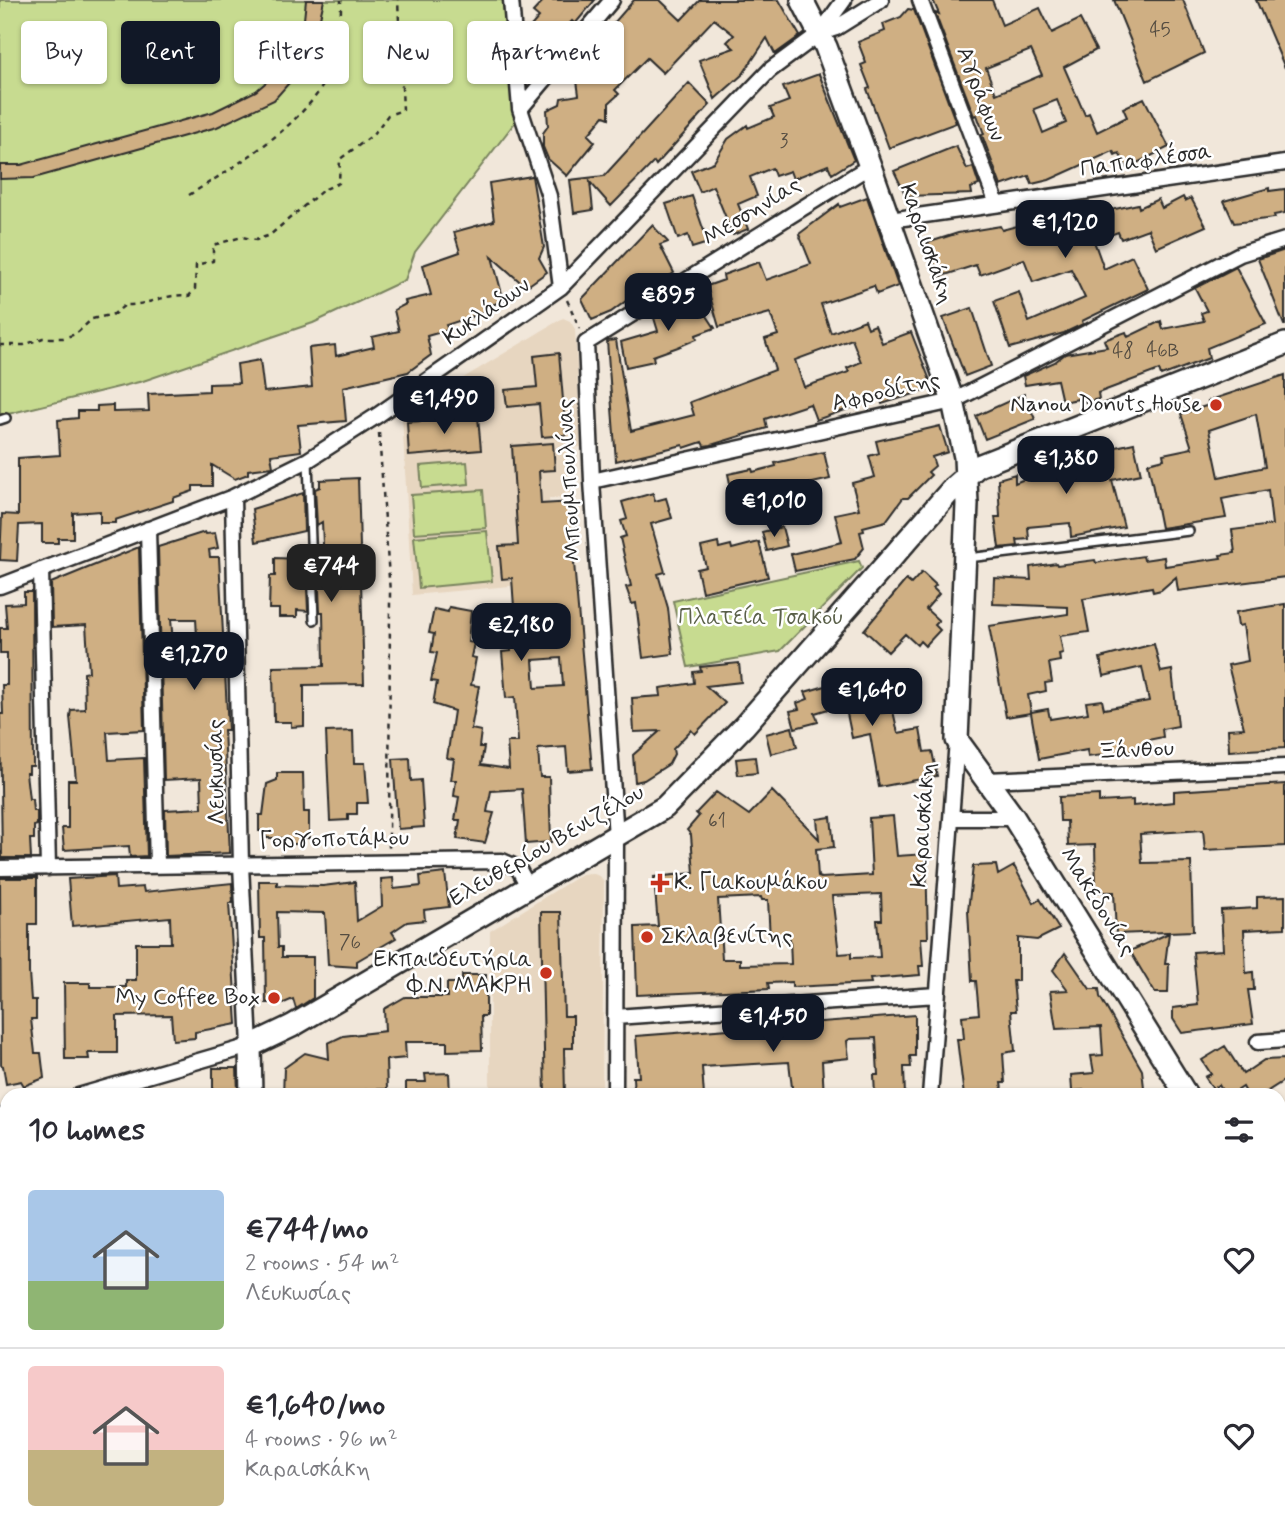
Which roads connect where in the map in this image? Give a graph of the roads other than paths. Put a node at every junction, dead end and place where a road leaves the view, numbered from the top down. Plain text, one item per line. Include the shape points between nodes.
1 (511, 0) edge
2 (612, 0) edge
3 (802, 0) edge
4 (844, 0) edge
5 (881, 0) edge
6 (920, 0) edge
7 (820, 33) junction
8 (520, 110) junction
9 (1285, 163) edge
10 (870, 166) junction
11 (997, 204) junction
12 (890, 220) junction
13 (1285, 240) edge
14 (561, 288) junction
15 (586, 343) joint
16 (1285, 345) edge
17 (953, 401) junction
18 (308, 460) junction
19 (592, 481) junction
20 (959, 482) junction
21 (233, 496) junction
22 (148, 529) junction
23 (1189, 531) dead end
24 (963, 559) junction
25 (41, 570) junction
26 (0, 586) edge
27 (314, 620) dead end
28 (957, 740) junction
29 (1285, 767) edge
30 (988, 780) junction
31 (951, 818) junction
32 (1014, 818) junction
33 (616, 837) junction
34 (242, 864) junction
35 (158, 865) junction
36 (0, 868) edge
37 (48, 868) junction
38 (529, 888) junction
39 (937, 995) junction
40 (615, 1017) junction
41 (1285, 1040) edge
42 (1258, 1042) dead end
43 (250, 1046) junction
44 (106, 1088) edge
45 (251, 1088) edge
46 (615, 1088) edge
47 (931, 1088) edge
48 (1182, 1088) edge

1 - 8 street
2 - 8 street
3 - 7 street, Καραισκάκη
4 - 7 street
5 - 7 street
6 - 11 street, Αγράφων
7 - 10 street, Καραισκάκη
7 - 14 street, Κυκλάδων via 770,70
8 - 14 street via 550,196
9 - 11 street, Παπαφλέσσα
10 - 12 street, Καραισκάκη
10 - 15 street, Μεσσηνίας
11 - 12 street, Παπαφλέσσα
12 - 17 street, Καραισκάκη
13 - 17 street, Αφροδίτης via 1240,254
14 - 18 street, Κυκλάδων
15 - 19 street, Μπουμπουλίνας
16 - 20 street, Ελευθερίου Βενιζέλου via 988,461
17 - 19 street, Αφροδίτης
17 - 20 street, Καραισκάκη
18 - 21 street, Κυκλάδων
18 - 27 lane
19 - 33 street, Μπουμπουλίνας
20 - 24 street, Καραισκάκη
20 - 33 street, Ελευθερίου Βενιζέλου via 683,790
21 - 22 street, Κυκλάδων
21 - 34 street, Λευκωσίας
22 - 25 street, Κυκλάδων
22 - 35 street
23 - 24 lane
24 - 28 street, Καραισκάκη
25 - 26 street, Κυκλάδων
25 - 37 street
28 - 30 street, Μακεδονίας
28 - 31 street, Καραισκάκη
29 - 30 street, Ξάνθου
30 - 32 street, Μακεδονίας
31 - 32 street
31 - 39 street, Καραισκάκη
32 - 48 street, Μακεδονίας
33 - 38 street, Ελευθερίου Βενιζέλου
33 - 40 street, Μπουμπουλίνας
34 - 35 street, Γοργοποτάμου
34 - 38 street, Γοργοποτάμου via 502,860 517,868
34 - 43 street, Λευκωσίας
35 - 37 street, Γοργοποτάμου
36 - 37 street, Γοργοποτάμου
38 - 43 street, Ελευθερίου Βενιζέλου
39 - 40 street
39 - 47 street, Καραισκάκη
40 - 46 street, Μπουμπουλίνας
41 - 42 street
43 - 44 street, Ελευθερίου Βενιζέλου
43 - 45 street

